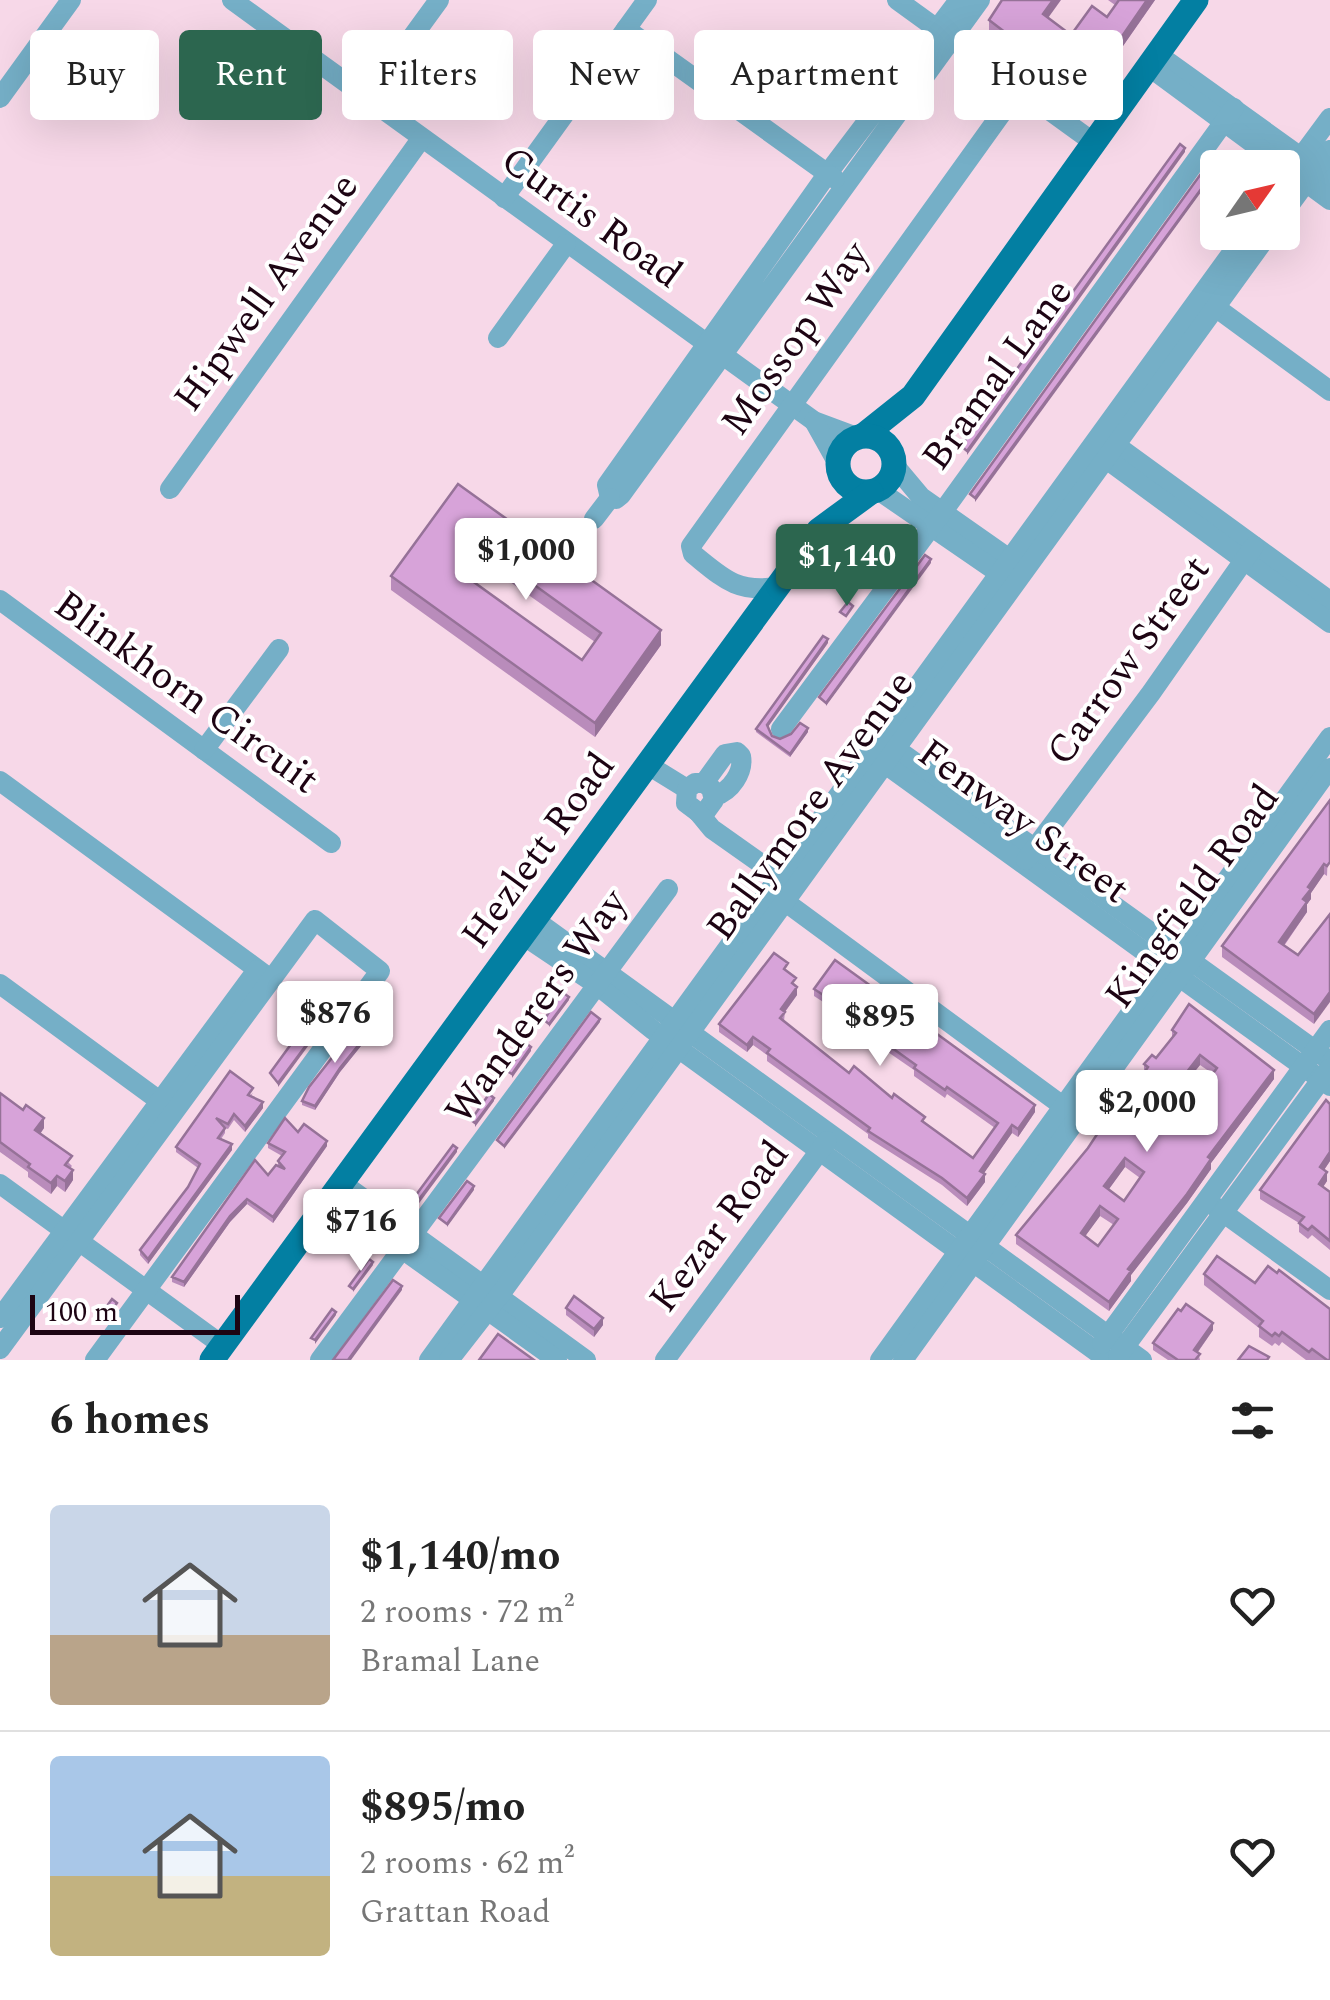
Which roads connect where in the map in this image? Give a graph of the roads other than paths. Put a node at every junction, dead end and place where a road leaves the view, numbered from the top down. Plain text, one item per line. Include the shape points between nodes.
1 (70, 0) edge
2 (232, 0) edge
3 (439, 0) edge
4 (647, 0) edge
5 (897, 0) edge
6 (959, 0) edge
7 (980, 0) edge
8 (1196, 0) edge
9 (626, 29) junction
10 (417, 30) edge
11 (944, 35) junction
12 (954, 42) edge
13 (1153, 60) junction
14 (342, 80) edge
15 (0, 98) edge
16 (1229, 115) junction
17 (1330, 118) edge
18 (397, 120) edge
19 (996, 120) edge
20 (1062, 120) edge
21 (421, 138) junction
22 (1093, 142) junction
23 (1330, 150) edge
24 (1304, 173) edge
25 (836, 179) junction
26 (504, 198) junction
27 (1330, 200) edge
28 (566, 244) junction
29 (1237, 250) edge
30 (1255, 250) edge
31 (1209, 303) junction
32 (498, 338) dead end
33 (714, 351) junction
34 (1330, 391) edge
35 (913, 396) junction
36 (790, 404) junction
37 (814, 421) junction
38 (860, 436) junction
39 (1103, 447) junction
40 (894, 463) junction
41 (838, 468) junction
42 (170, 489) dead end
43 (875, 491) junction
44 (594, 519) dead end
45 (937, 519) junction
46 (820, 530) junction
47 (1249, 554) junction
48 (1013, 572) junction
49 (777, 588) junction
50 (0, 600) edge
51 (1330, 601) edge
52 (1330, 624) edge
53 (279, 649) dead end
54 (781, 729) dead end
55 (1330, 736) edge
56 (204, 750) junction
57 (883, 752) junction
58 (648, 764) junction
59 (1330, 768) edge
60 (0, 781) edge
61 (331, 843) dead end
62 (1029, 857) junction
63 (668, 889) dead end
64 (779, 890) junction
65 (530, 928) junction
66 (1176, 964) junction
67 (263, 974) junction
68 (602, 979) junction
69 (0, 984) edge
70 (1330, 1030) edge
71 (676, 1035) junction
72 (1322, 1068) edge
73 (167, 1106) junction
74 (1069, 1112) junction
75 (826, 1143) junction
76 (0, 1184) edge
77 (336, 1190) junction
78 (1215, 1206) junction
79 (72, 1237) junction
80 (407, 1242) junction
81 (972, 1249) junction
82 (1330, 1290) edge
83 (146, 1291) junction
84 (485, 1298) junction
85 (0, 1318) edge
86 (0, 1350) edge
87 (1107, 1352) edge
88 (217, 1353) edge
89 (95, 1360) edge
90 (320, 1360) edge
91 (429, 1360) edge
92 (449, 1360) edge
93 (556, 1360) edge
94 (586, 1360) edge
95 (666, 1360) edge
96 (880, 1360) edge
97 (903, 1360) edge
98 (1142, 1360) edge

1 - 15 street
2 - 14 street, Curtis Road
3 - 10 street
4 - 9 street
5 - 11 street
6 - 11 street
7 - 11 street
8 - 13 main road
9 - 25 street
9 - 26 street
11 - 12 street
11 - 25 street
13 - 16 street
13 - 22 main road
16 - 24 street
16 - 45 street, Bramal Lane
17 - 24 street
18 - 21 street, Curtis Road
19 - 36 street, Mossop Way
20 - 22 street
21 - 26 street, Curtis Road
21 - 42 street, Hipwell Avenue
22 - 35 main road
23 - 24 street
24 - 27 street
25 - 33 street
26 - 28 street, Curtis Road
28 - 32 street
28 - 33 street, Curtis Road
29 - 31 street, Ballymore Avenue
30 - 31 street, Ballymore Avenue
31 - 34 street
31 - 39 street, Ballymore Avenue
33 - 36 street, Curtis Road
33 - 44 street via 621,495 610,498
35 - 38 main road
35 - 40 main road
36 - 37 street, Curtis Road
36 - 49 street, Mossop Way via 690,546 744,588
37 - 38 street, Curtis Road
37 - 41 street, Curtis Road
38 - 40 main road via 881,440
38 - 41 main road via 841,450
39 - 47 street
39 - 48 street, Ballymore Avenue
40 - 43 main road via 892,477
40 - 45 street
41 - 43 main road via 852,488
41 - 46 main road, Hezlett Road
43 - 45 street
43 - 46 main road, Hezlett Road
45 - 48 street
45 - 54 street, Bramal Lane
46 - 49 main road, Hezlett Road
47 - 51 street
47 - 52 street
47 - 62 street, Carrow Street
48 - 57 street, Ballymore Avenue
49 - 58 main road, Hezlett Road
50 - 56 street, Blinkhorn Circuit
53 - 56 street
55 - 66 street, Kingfield Road
56 - 61 street, Blinkhorn Circuit
57 - 62 street, Fenway Street
57 - 64 street, Ballymore Avenue
58 - 64 street via 702,789 686,804
58 - 65 main road, Hezlett Road
59 - 66 street, Kingfield Road
60 - 67 street
62 - 66 street, Fenway Street
63 - 68 street, Wanderers Way
64 - 71 street, Ballymore Avenue
64 - 74 street
65 - 68 street
65 - 77 main road, Hezlett Road
66 - 72 street, Fenway Street
66 - 74 street, Kingfield Road
67 - 73 street
67 - 83 street via 315,920 380,971
68 - 71 street
68 - 80 street, Wanderers Way
69 - 73 street
70 - 72 street
71 - 75 street
71 - 84 street, Ballymore Avenue
72 - 78 street
73 - 79 street
74 - 81 street, Kingfield Road
75 - 81 street
75 - 95 street, Kezar Road
76 - 79 street
77 - 80 street
77 - 88 main road, Hezlett Road
78 - 82 street
78 - 87 street
79 - 83 street
79 - 85 street
79 - 86 street
80 - 84 street
80 - 90 street, Wanderers Way
81 - 87 street
81 - 96 street
81 - 97 street
83 - 88 street
83 - 89 street
84 - 91 street
84 - 92 street
84 - 93 street
84 - 94 street
87 - 98 street

